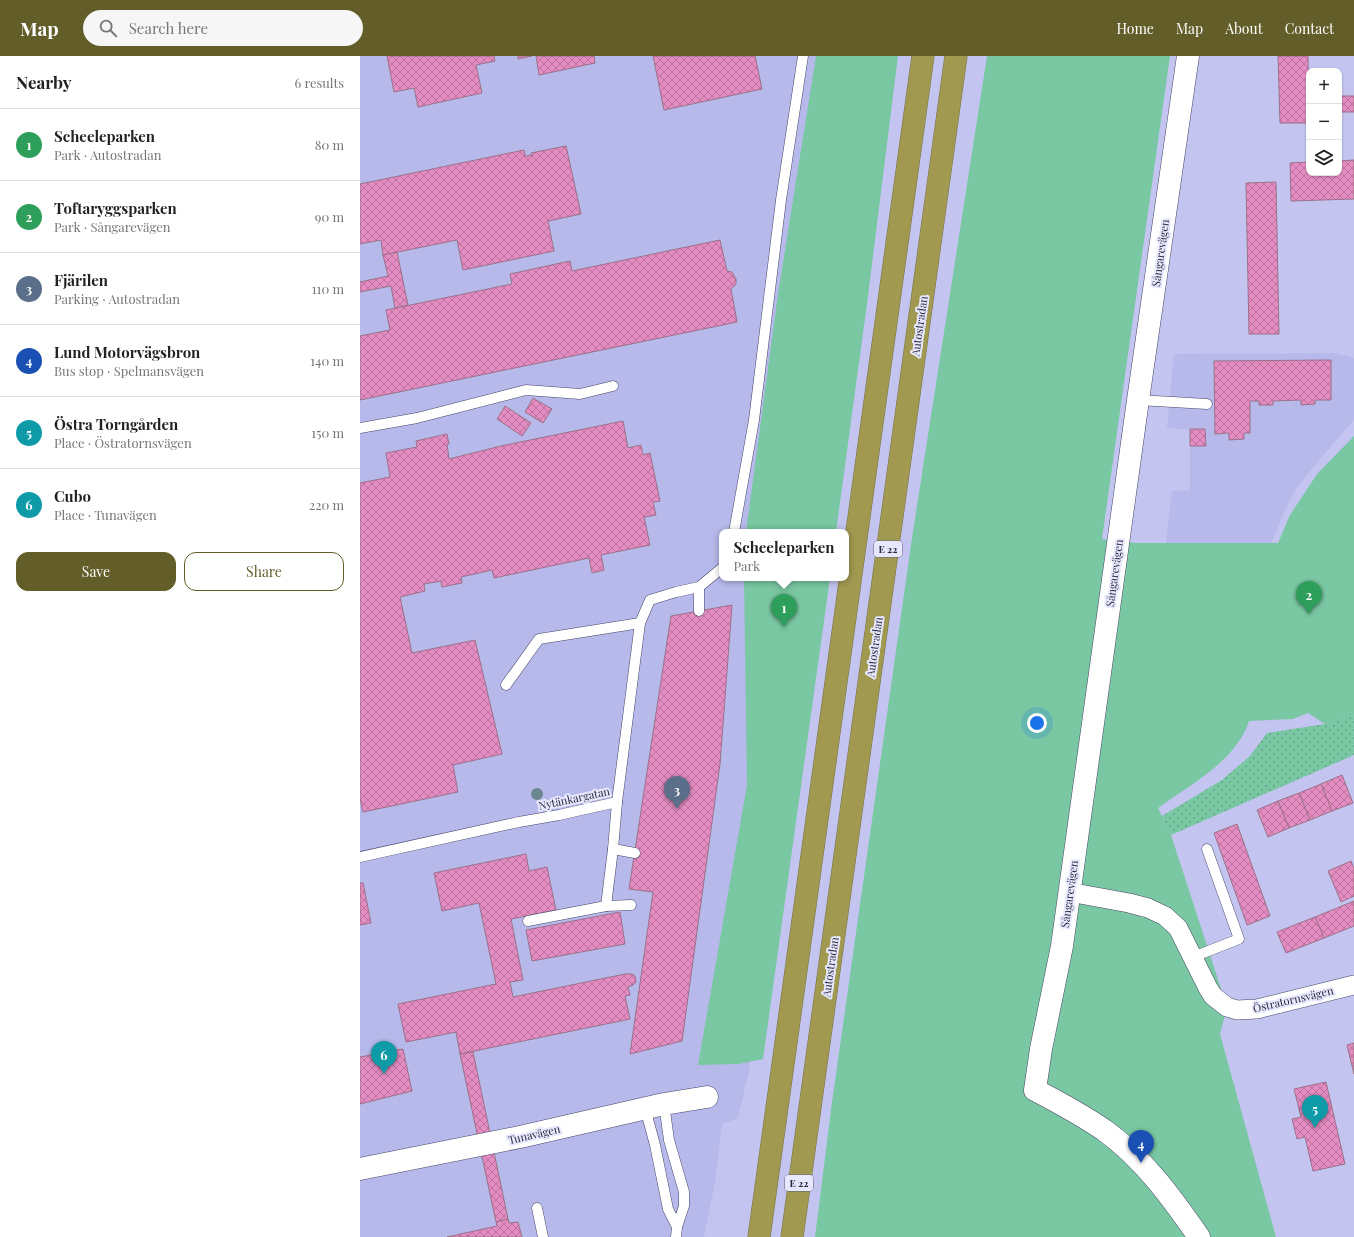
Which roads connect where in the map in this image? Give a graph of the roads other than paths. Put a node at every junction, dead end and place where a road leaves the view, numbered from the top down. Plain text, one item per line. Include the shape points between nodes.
1 (803, 56) edge
2 (923, 56) edge
3 (956, 56) edge
4 (1188, 56) edge
5 (613, 386) dead end
6 (1138, 400) junction
7 (1207, 404) dead end
8 (360, 428) edge
9 (735, 529) edge
10 (719, 570) edge
11 (699, 587) junction
12 (699, 611) dead end
13 (640, 623) junction
14 (506, 685) dead end
15 (618, 802) junction
16 (613, 849) junction
17 (1206, 849) dead end
18 (635, 853) dead end
19 (360, 857) edge
20 (1069, 892) junction
21 (631, 905) dead end
22 (606, 906) junction
23 (528, 921) dead end
24 (1193, 957) junction
25 (1354, 985) edge
26 (707, 1096) dead end
27 (654, 1106) junction
28 (360, 1169) edge
29 (537, 1208) dead end
30 (676, 1232) edge
31 (543, 1237) edge
32 (759, 1237) edge
33 (792, 1237) edge
34 (1199, 1237) edge

1 - 9 lane via 781,200 754,420
2 - 32 highway
3 - 33 highway, Autostradan / E 22
4 - 6 street, Sångarevägen
5 - 8 lane via 580,394 526,390 417,418
6 - 7 lane
6 - 20 street, Sångarevägen
10 - 11 lane
11 - 12 lane
11 - 13 lane, Nytänkargatan via 650,600
13 - 14 lane via 538,639
13 - 15 lane, Nytänkargatan
15 - 16 lane
15 - 19 lane, Nytänkargatan
16 - 18 lane
16 - 22 lane
17 - 24 lane via 1239,939
20 - 24 street, Östratornsvägen via 1129,903 1165,916 1178,928
20 - 34 street, Sångarevägen via 1062,946 1035,1090 1077,1112 1128,1151 1172,1200
21 - 22 lane
22 - 23 lane
24 - 25 street, Östratornsvägen via 1213,996 1227,1007 1237,1010 1257,1009
26 - 27 street, Tunavägen
27 - 28 street, Tunavägen via 520,1137
27 - 30 lane via 655,1145 668,1209
27 - 30 lane via 669,1140 684,1192 684,1206
29 - 31 lane

